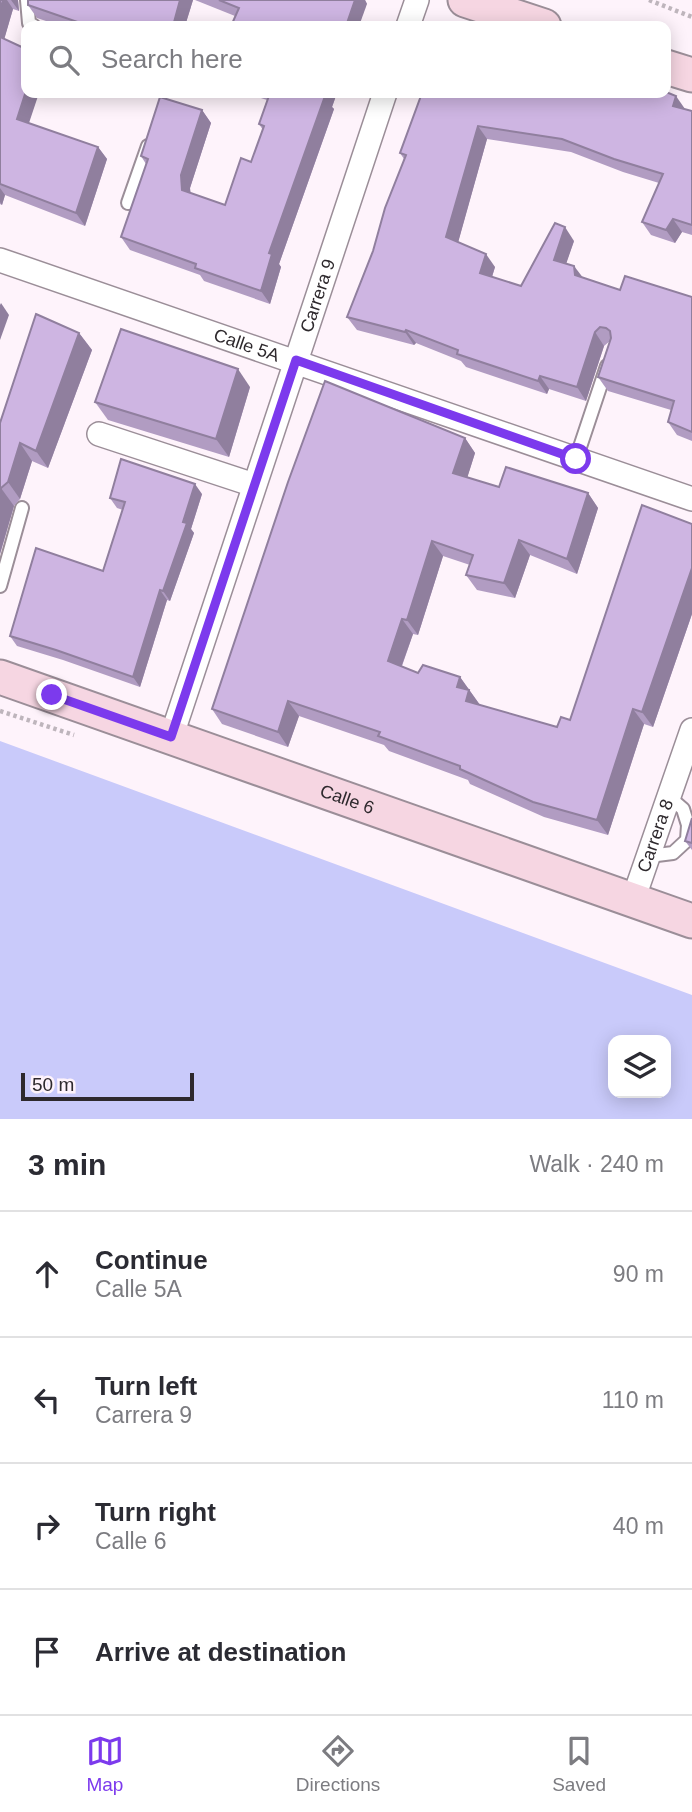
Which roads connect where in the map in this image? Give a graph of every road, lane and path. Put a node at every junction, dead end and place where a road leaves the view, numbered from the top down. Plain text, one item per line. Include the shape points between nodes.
1 (27, 0) edge
2 (416, 0) edge
3 (465, 0) edge
4 (649, 0) edge
5 (692, 17) edge
6 (29, 21) edge
7 (410, 21) edge
8 (529, 21) edge
9 (671, 68) edge
10 (692, 75) edge
11 (383, 98) edge
12 (153, 129) edge
13 (128, 203) dead end
14 (0, 260) edge
15 (612, 349) edge
16 (296, 360) junction
17 (99, 434) dead end
18 (576, 459) junction
19 (254, 485) junction
20 (692, 499) edge
21 (22, 508) dead end
22 (0, 586) edge
23 (0, 677) edge
24 (692, 730) edge
25 (171, 737) junction
26 (633, 900) junction
27 (692, 921) edge

1 - 6 lane
2 - 7 street
3 - 8 street
4 - 5 path
9 - 10 street
11 - 16 street, Carrera 9
12 - 13 lane
14 - 16 street, Calle 5A
15 - 18 lane
16 - 18 street, Calle 5A
16 - 19 street, Carrera 9
17 - 19 street
18 - 20 street, Calle 5A
19 - 25 street, Carrera 9
21 - 22 lane
23 - 25 street, Calle 6
24 - 26 street, Carrera 8
25 - 26 street, Calle 6
26 - 27 street, Calle 6

